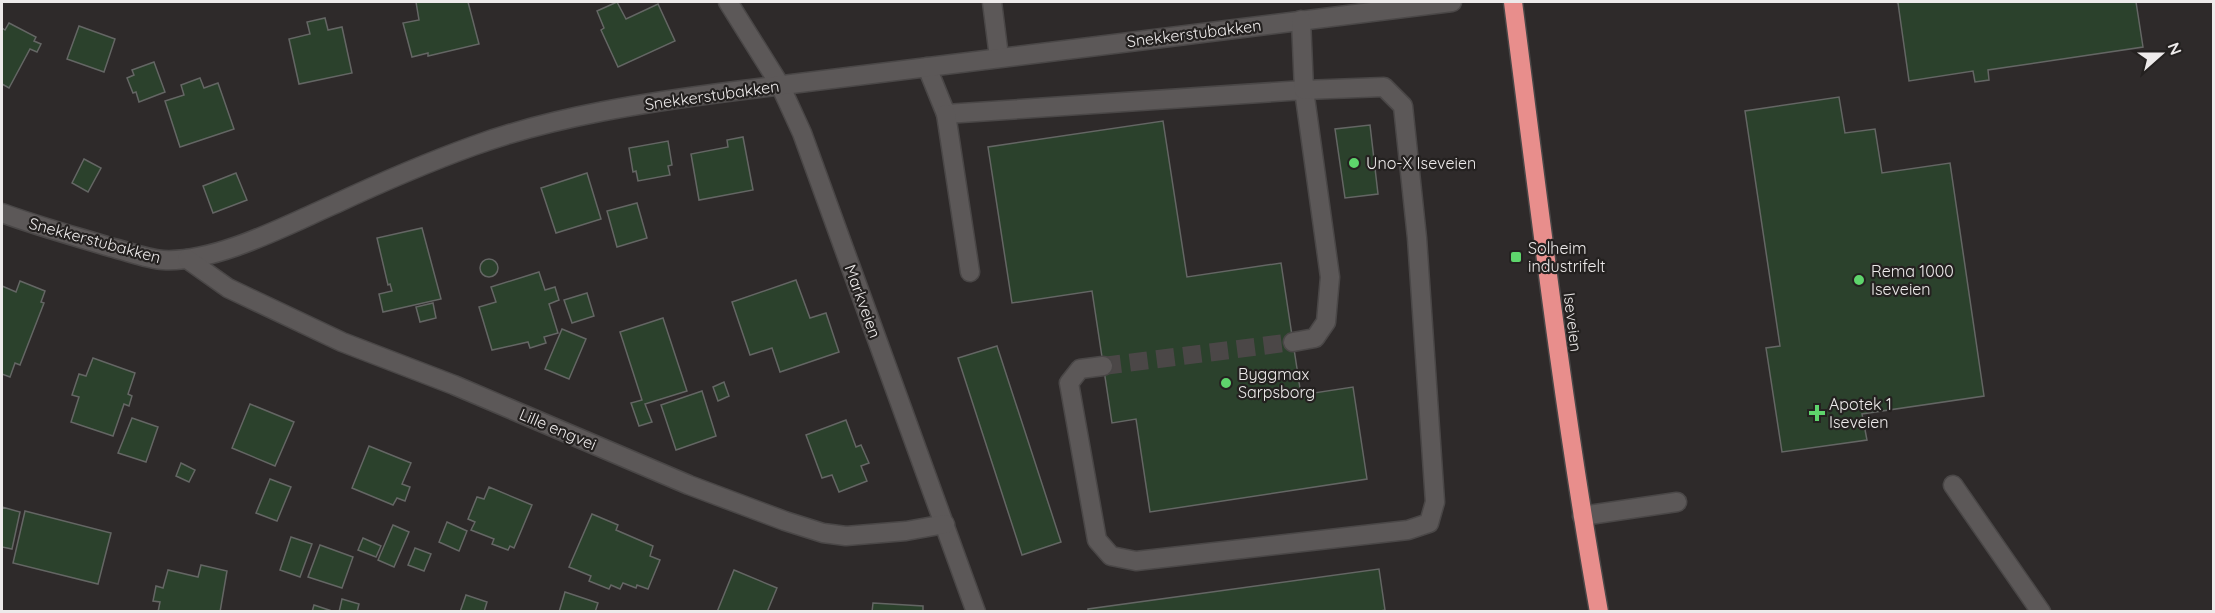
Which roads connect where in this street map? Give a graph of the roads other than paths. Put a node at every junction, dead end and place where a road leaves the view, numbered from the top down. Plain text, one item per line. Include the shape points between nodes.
1 (728, 2) edge
2 (992, 2) edge
3 (1452, 2) edge
4 (1513, 2) edge
5 (1301, 20) junction
6 (999, 57) junction
7 (927, 67) junction
8 (780, 86) junction
9 (1304, 90) junction
10 (946, 114) junction
11 (2, 213) edge
12 (187, 259) junction
13 (970, 272) dead end
14 (1293, 342) tunnel mouth
15 (1103, 366) tunnel mouth
16 (1953, 485) dead end
17 (1677, 502) dead end
18 (1582, 516) junction
19 (945, 524) junction
20 (976, 612) edge
21 (1599, 612) edge
22 (2041, 612) edge

1 - 8 street, Markveien
2 - 6 street
3 - 5 street, Snekkerstubakken
4 - 18 highway, Iseveien
5 - 6 street, Snekkerstubakken
5 - 9 street
6 - 7 street, Snekkerstubakken
7 - 8 street, Snekkerstubakken
7 - 10 street
8 - 12 street, Snekkerstubakken via 656,103 518,131 435,160 232,247
8 - 19 street, Markveien via 802,133
9 - 10 street
9 - 14 street via 1330,277 1326,322 1315,338
9 - 15 street via 1384,87 1403,106 1417,238 1435,502 1429,523 1408,530 1136,561 1111,556 1097,540 1069,383 1080,369
10 - 13 street
11 - 12 street, Snekkerstubakken via 137,254 162,260
12 - 19 street, Lille engvei via 228,288 342,342 785,521 846,536
16 - 22 street
17 - 18 street
18 - 21 highway, Iseveien
19 - 20 street, Markveien

